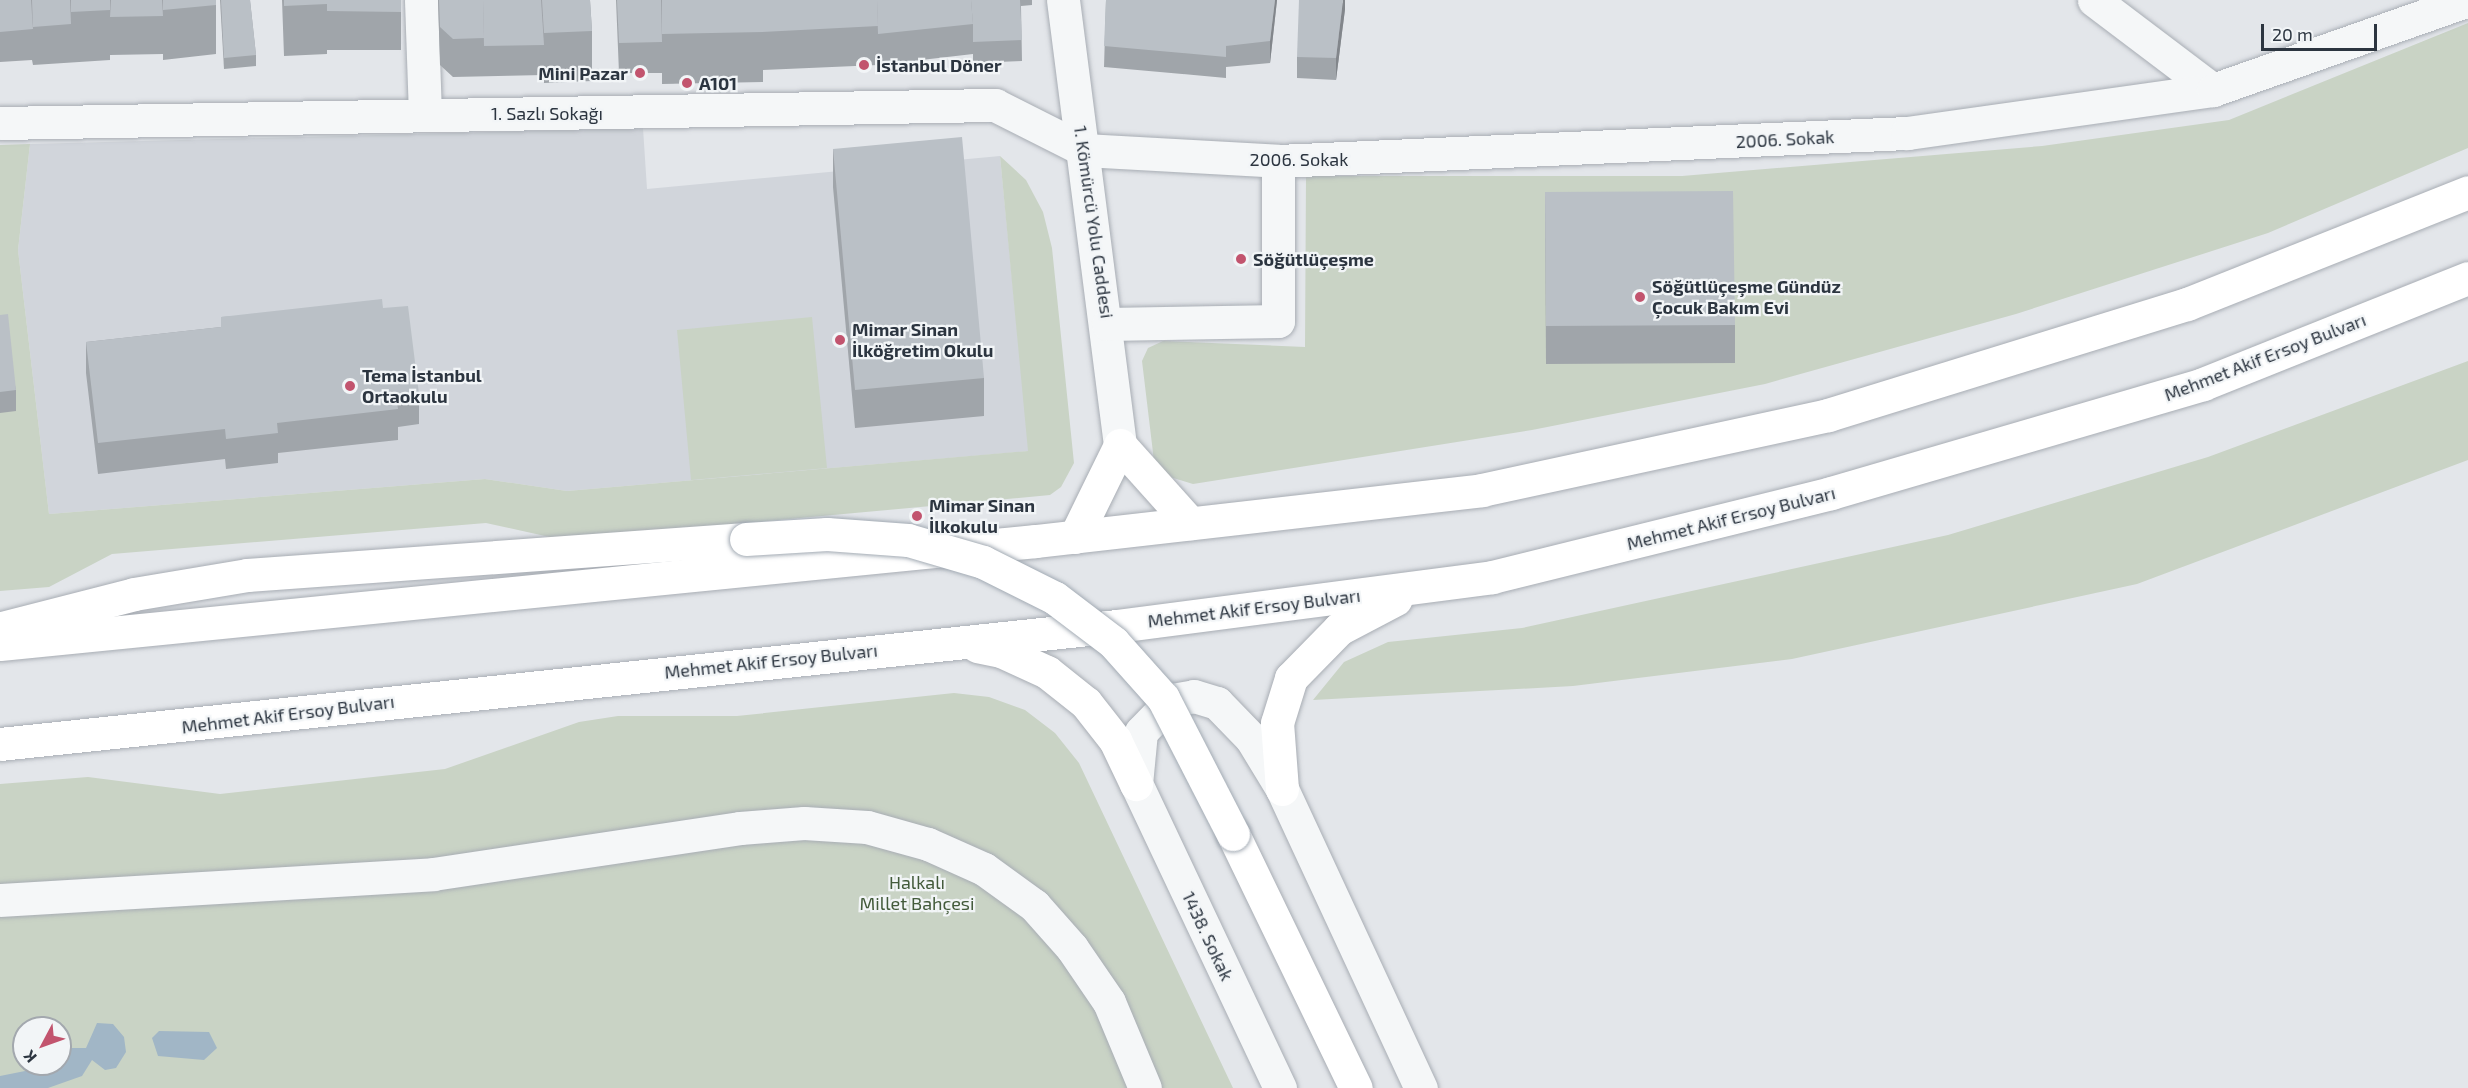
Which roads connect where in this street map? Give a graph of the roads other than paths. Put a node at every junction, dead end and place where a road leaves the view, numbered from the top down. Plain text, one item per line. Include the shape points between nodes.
1 (420, 0) edge
2 (1063, 0) edge
3 (2094, 0) edge
4 (2468, 0) edge
5 (2213, 90) junction
6 (425, 112) junction
7 (0, 123) edge
8 (1084, 150) junction
9 (1278, 161) junction
10 (2468, 192) edge
11 (2468, 278) edge
12 (1108, 324) junction
13 (1120, 445) junction
14 (1190, 524) junction
15 (1075, 537) junction
16 (1433, 585) junction
17 (0, 628) edge
18 (951, 642) junction
19 (0, 644) edge
20 (0, 744) edge
21 (1136, 784) junction
22 (1282, 789) junction
23 (0, 900) edge
24 (1145, 1088) edge
25 (1280, 1088) edge
26 (1356, 1088) edge
27 (1421, 1088) edge

1 - 6 street
2 - 8 street, 1. Kömürcü Yolu Caddesi
3 - 5 street
4 - 5 street, 2006. Sokak
5 - 9 street, 2006. Sokak via 1907,133
6 - 7 street, 1. Sazlı Sokağı
6 - 8 street, 1. Sazlı Sokağı via 662,114 995,105
8 - 9 street, 2006. Sokak
8 - 12 street, 1. Kömürcü Yolu Caddesi
9 - 12 street via 1278,321
10 - 14 main road via 2187,304 1828,415 1482,490
11 - 16 main road, Mehmet Akif Ersoy Bulvarı via 2192,388 1831,494 1492,577
12 - 13 street, 1. Kömürcü Yolu Caddesi
13 - 14 main road
13 - 15 main road
14 - 15 main road
15 - 19 main road
16 - 18 main road, Mehmet Akif Ersoy Bulvarı
16 - 22 main road via 1359,617 1304,660 1291,678 1277,723
17 - 26 main road, bridge via 134,594 236,576 746,539 827,534 908,540 983,562 1054,598 1113,642 1163,699
18 - 20 main road, Mehmet Akif Ersoy Bulvarı
18 - 21 main road via 1001,651 1047,672 1086,703 1115,740
21 - 22 street via 1141,732 1172,700 1194,696 1217,703 1236,719
21 - 25 street, 1438. Sokak
22 - 27 street
23 - 24 street via 433,874 740,828 804,823 867,827 928,844 984,869 1034,905 1072,948 1109,1002

